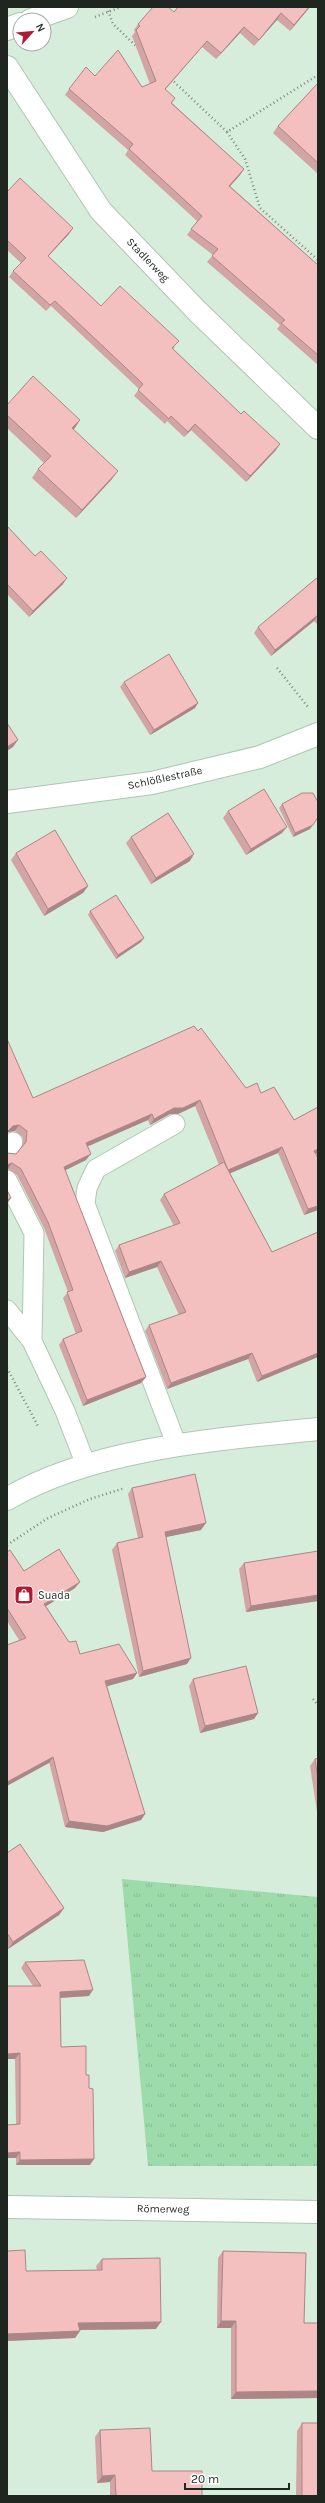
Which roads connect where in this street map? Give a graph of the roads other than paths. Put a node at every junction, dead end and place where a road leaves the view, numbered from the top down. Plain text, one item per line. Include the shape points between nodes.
1 (67, 7) edge
2 (52, 12) edge
3 (7, 67) edge
4 (318, 428) edge
5 (318, 734) edge
6 (7, 802) edge
7 (175, 1124) dead end
8 (7, 1180) edge
9 (7, 1310) edge
10 (32, 1341) junction
11 (318, 1429) edge
12 (177, 1446) junction
13 (86, 1465) junction
14 (17, 1490) edge
15 (7, 2207) edge
16 (318, 2212) edge

1 - 2 street
3 - 4 street, Stadlerweg via 101,211 198,312
5 - 6 street, Schlößlestraße via 260,757 152,783
7 - 12 lane via 96,1169 87,1188 85,1204
8 - 10 lane via 34,1233
9 - 10 lane
10 - 13 lane via 65,1411
11 - 12 street
12 - 13 street
13 - 14 street
15 - 16 street, Römerweg

